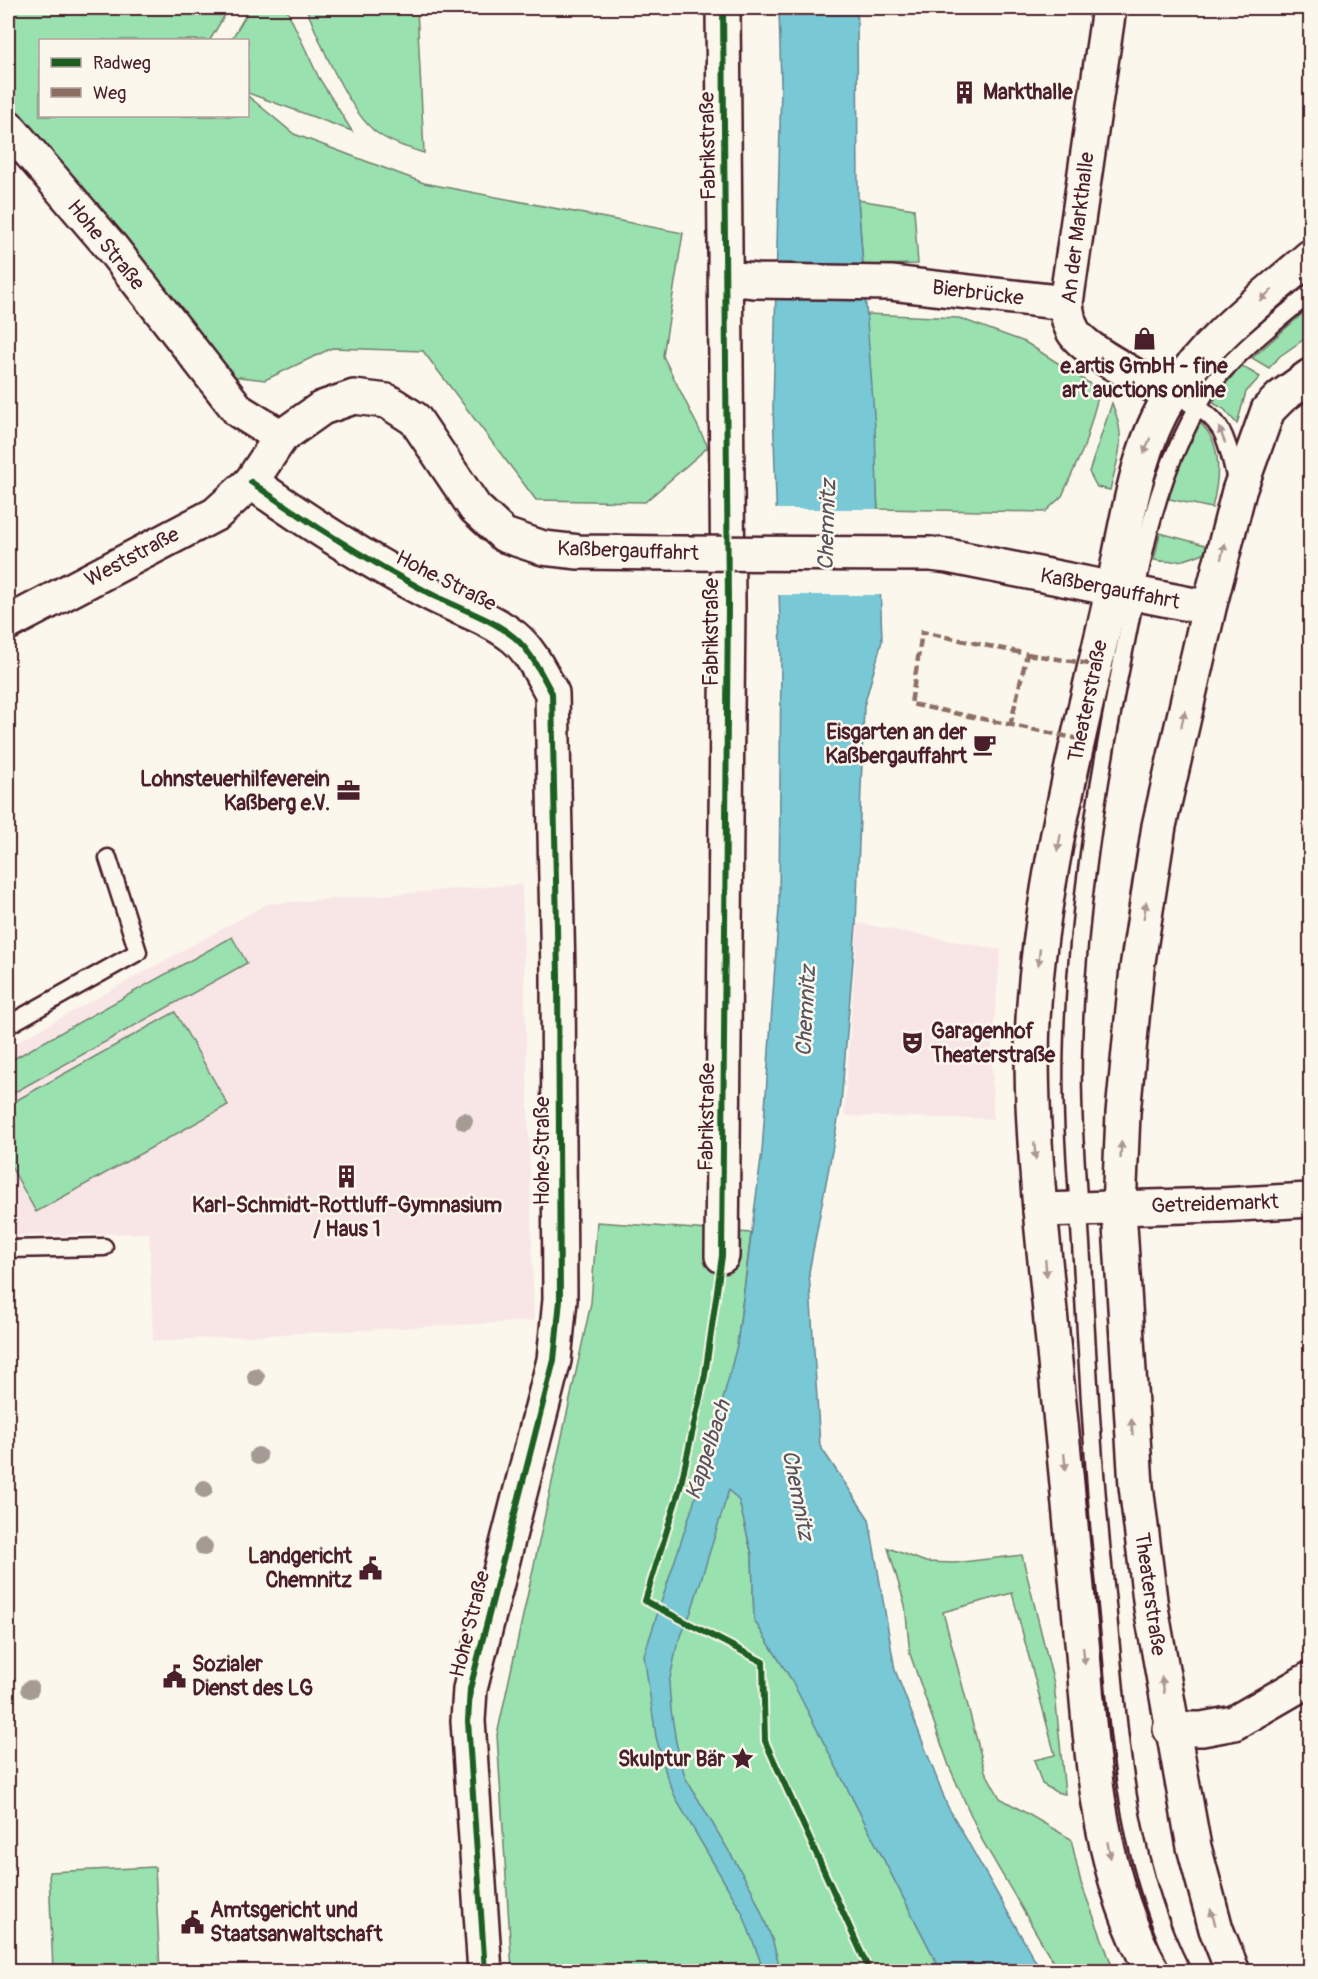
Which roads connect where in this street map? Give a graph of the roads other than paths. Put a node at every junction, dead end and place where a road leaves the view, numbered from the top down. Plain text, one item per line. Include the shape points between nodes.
1 (723, 8) edge
2 (1109, 8) edge
3 (8, 127) edge
4 (1311, 257) edge
5 (741, 280) junction
6 (1311, 293) edge
7 (1066, 303) junction
8 (1311, 376) edge
9 (1184, 401) junction
10 (281, 437) junction
11 (251, 482) junction
12 (1239, 491) junction
13 (1125, 591) junction
14 (1209, 608) junction
15 (8, 623) edge
16 (108, 858) dead end
17 (8, 1025) edge
18 (1311, 1200) edge
19 (1079, 1208) junction
20 (1119, 1209) junction
21 (1040, 1210) junction
22 (104, 1247) dead end
23 (8, 1249) edge
24 (722, 1256) dead end
25 (1311, 1679) edge
26 (1170, 1729) junction
27 (485, 1971) edge
28 (1153, 1971) edge
29 (1182, 1971) edge
30 (1233, 1971) edge

1 - 5 street, Fabrikstraße
2 - 7 street, An der Markthalle
3 - 10 street, Hohe Straße via 111,247 239,411
4 -> 9 street, Theaterstraße via 1204,351
5 - 7 street, Bierbrücke via 891,283
5 - 24 street, Fabrikstraße via 728,603
6 - 9 lane via 1234,359 1205,393
7 - 9 street, An der Markthalle via 1068,321 1084,342
8 - 12 street, Theaterstraße via 1268,410
12 -> 9 lane via 1223,432 1215,418
9 - 13 street, Theaterstraße via 1142,460
10 - 11 street, Kaßbergauffahrt
10 - 13 street, Kaßbergauffahrt, bridge via 322,408 354,397 387,401 415,419 476,508 504,535 543,548 671,553 931,554
11 - 15 street, Weststraße via 216,514
11 - 27 street, Hohe Straße via 327,536 516,638 534,659 552,693 560,1300 554,1360 470,1689 468,1721
14 -> 12 street, Theaterstraße
13 - 14 street, Kaßbergauffahrt
13 - 19 lane via 1082,910 1072,1067
13 -> 21 street, Theaterstraße via 1070,786 1040,949 1033,1020 1033,1121
20 -> 14 street, Theaterstraße via 1123,1113 1137,968 1159,826
16 - 17 lane via 138,952
18 - 20 street, Getreidemarkt
19 - 20 street
19 - 21 street
19 - 29 lane via 1100,1537 1126,1782 1151,1902
26 -> 20 street, Theaterstraße via 1136,1486
21 -> 28 street, Theaterstraße via 1095,1766 1112,1866 1140,1949
22 - 23 lane
25 - 26 street via 1234,1724
30 -> 26 street, Theaterstraße via 1216,1929 1194,1847

